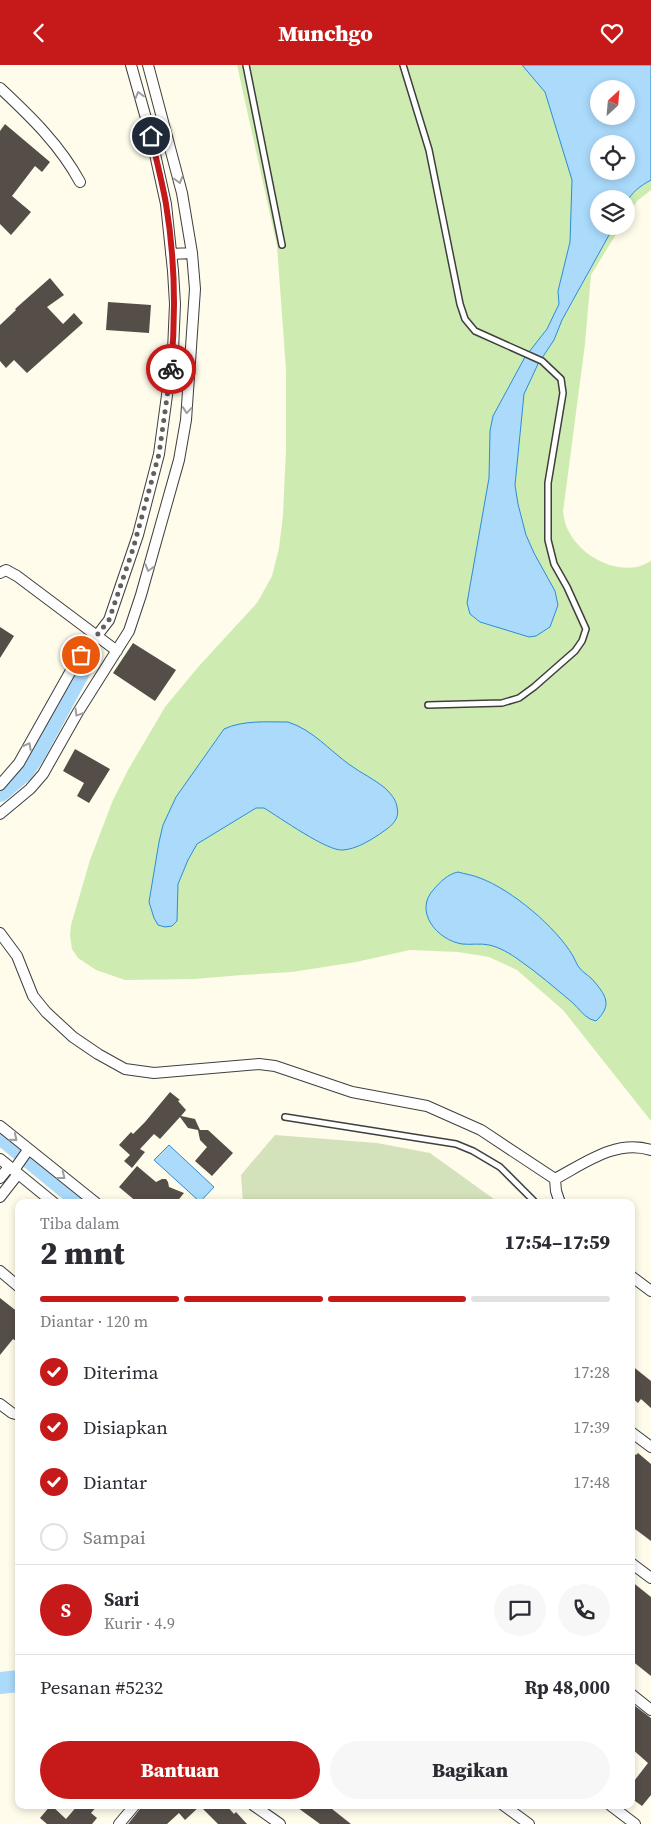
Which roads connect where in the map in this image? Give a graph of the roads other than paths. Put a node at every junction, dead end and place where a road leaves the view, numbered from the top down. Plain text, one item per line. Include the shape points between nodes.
1 (131, 65) edge
2 (148, 65) edge
3 (246, 65) edge
4 (403, 65) edge
5 (0, 89) edge
6 (80, 182) dead end
7 (282, 245) dead end
8 (192, 253) junction
9 (171, 255) junction
10 (0, 573) edge
11 (97, 635) junction
12 (117, 651) junction
13 (428, 705) dead end
14 (0, 785) edge
15 (0, 814) edge
16 (0, 933) edge
17 (285, 1117) dead end
18 (0, 1127) edge
19 (651, 1150) edge
20 (27, 1152) junction
21 (0, 1159) edge
22 (15, 1168) junction
23 (0, 1179) edge
24 (555, 1179) junction
25 (0, 1197) edge
26 (50, 1199) edge
27 (91, 1199) edge
28 (532, 1199) edge
29 (559, 1199) edge
30 (0, 1271) edge
31 (635, 1279) edge
32 (15, 1284) edge
33 (651, 1291) edge
34 (0, 1405) edge
35 (15, 1414) edge
36 (635, 1435) edge
37 (651, 1447) edge
38 (635, 1566) edge
39 (651, 1578) edge
40 (635, 1697) edge
41 (651, 1710) edge
42 (132, 1809) edge
43 (259, 1809) edge
44 (508, 1809) edge
45 (615, 1809) edge
46 (119, 1824) edge
47 (280, 1824) edge
48 (529, 1824) edge
49 (635, 1824) edge

9 -> 1 street via 166,205
2 -> 8 street via 182,193
3 - 7 lane
4 - 13 lane via 429,150 460,304 466,319 474,331 542,361 560,379 563,393 548,483 548,540 554,565 586,629 575,651 519,698 502,703
5 - 6 street via 45,131
8 - 9 street
8 -> 12 street via 195,289 193,333 180,452 141,595 129,631
9 - 11 street via 174,332 159,454 119,592 109,620
10 - 11 street via 6,570 17,576
11 - 12 street
14 -> 11 street via 19,763 73,667
12 -> 15 street via 43,774
16 - 24 street via 17,956 33,996 46,1012 73,1037 125,1069 154,1073 275,1065 352,1092 427,1106 456,1117 481,1129
17 - 28 lane via 456,1144 500,1167
18 -> 20 street
19 - 24 street via 640,1147 619,1149 596,1156
20 - 22 street
20 -> 27 street
21 - 22 street
22 - 23 street
22 - 25 street
22 - 26 street
24 - 29 street
30 - 32 street
31 - 33 street
34 - 35 street
36 - 37 street
38 - 39 street
40 - 41 street
42 - 46 street
43 - 47 street
44 - 48 street
45 - 49 street

